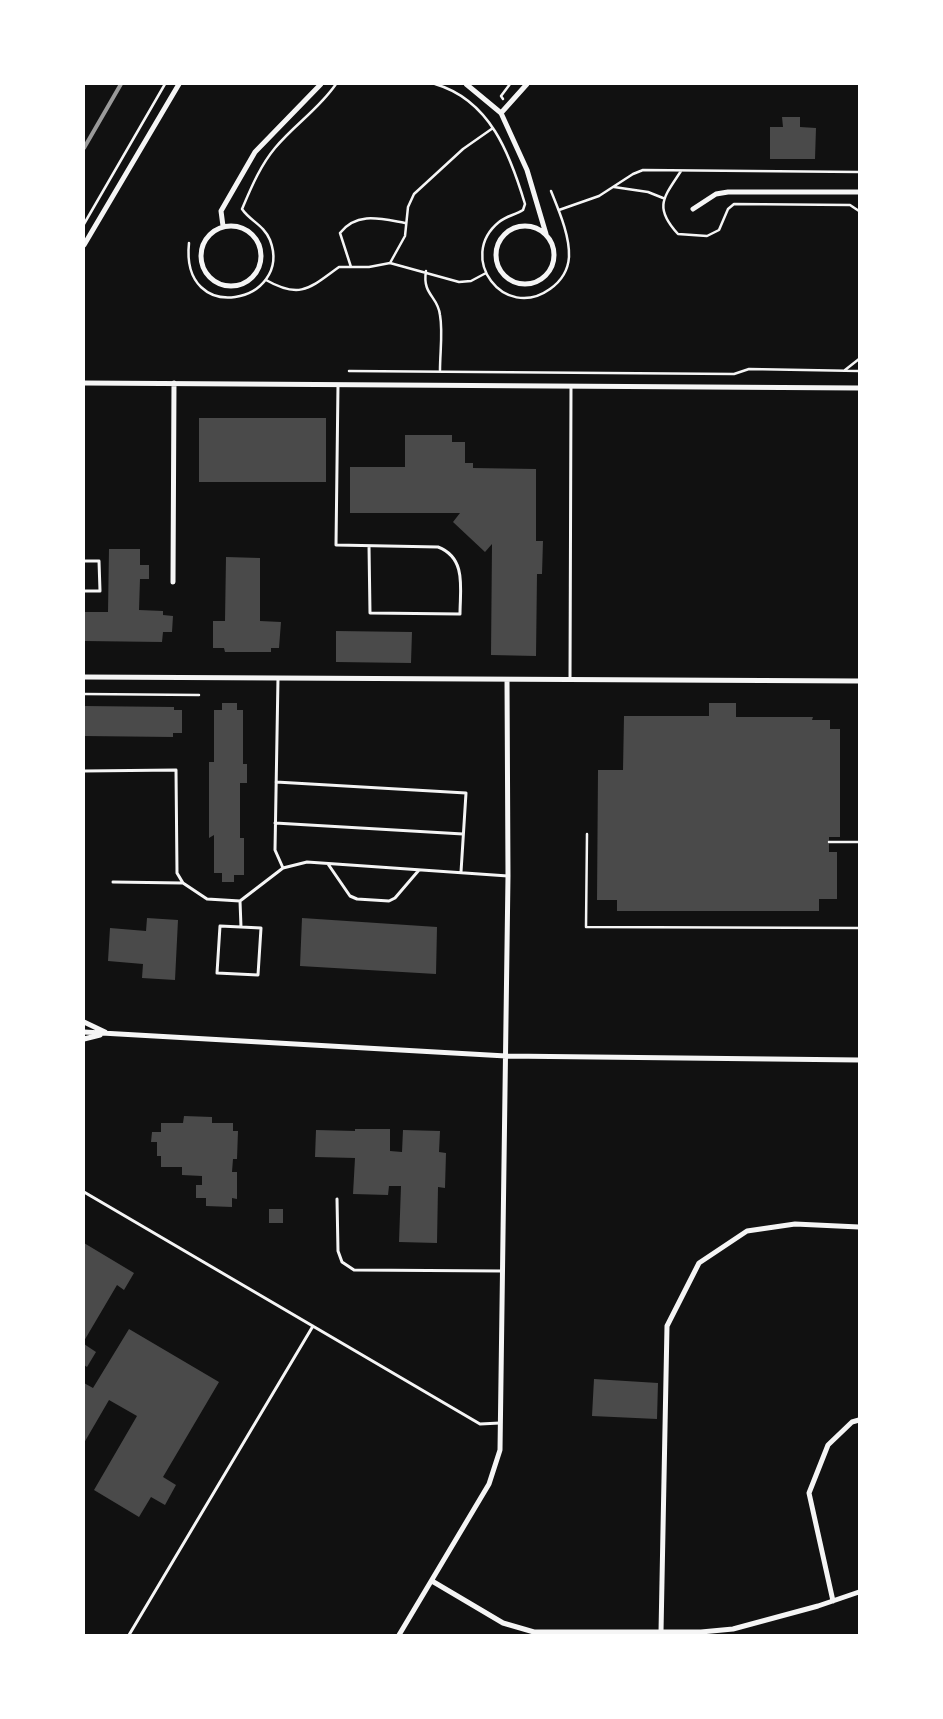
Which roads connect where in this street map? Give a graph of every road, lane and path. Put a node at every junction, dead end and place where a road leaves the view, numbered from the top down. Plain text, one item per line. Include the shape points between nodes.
1 (165, 84) edge
2 (179, 84) edge
3 (321, 84) edge
4 (336, 84) edge
5 (435, 84) edge
6 (466, 84) edge
7 (510, 84) edge
8 (527, 84) edge
9 (509, 105) junction
10 (501, 113) junction
11 (505, 122) junction
12 (493, 128) junction
13 (680, 170) junction
14 (859, 172) edge
15 (613, 187) junction
16 (551, 191) dead end
17 (859, 192) edge
18 (663, 198) junction
19 (693, 209) dead end
20 (559, 210) junction
21 (859, 212) edge
22 (405, 223) junction
23 (84, 224) edge
24 (223, 226) junction
25 (546, 234) junction
26 (189, 243) dead end
27 (84, 245) edge
28 (390, 263) junction
29 (351, 267) junction
30 (426, 271) junction
31 (486, 274) junction
32 (266, 280) junction
33 (859, 359) edge
34 (349, 371) dead end
35 (440, 371) junction
36 (844, 371) junction
37 (859, 371) edge
38 (84, 383) edge
39 (174, 384) junction
40 (338, 384) junction
41 (571, 386) junction
42 (859, 388) edge
43 (369, 546) junction
44 (84, 561) edge
45 (173, 582) dead end
46 (84, 591) edge
47 (84, 677) edge
48 (278, 678) junction
49 (507, 680) junction
50 (570, 680) junction
51 (859, 681) edge
52 (84, 694) edge
53 (200, 694) dead end
54 (84, 771) edge
55 (276, 782) junction
56 (276, 823) junction
57 (463, 834) junction
58 (587, 834) dead end
59 (829, 842) dead end
60 (859, 842) edge
61 (328, 863) junction
62 (283, 868) junction
63 (419, 870) junction
64 (461, 872) junction
65 (508, 876) junction
66 (113, 882) dead end
67 (183, 883) junction
68 (240, 901) junction
69 (241, 927) junction
70 (859, 928) edge
71 (84, 1022) edge
72 (84, 1032) edge
73 (108, 1034) junction
74 (84, 1039) edge
75 (506, 1056) junction
76 (859, 1060) edge
77 (84, 1192) edge
78 (337, 1199) dead end
79 (859, 1227) edge
80 (503, 1271) junction
81 (313, 1326) junction
82 (859, 1420) edge
83 (501, 1423) junction
84 (432, 1581) junction
85 (859, 1592) edge
86 (833, 1601) junction
87 (661, 1632) junction
88 (129, 1635) edge
89 (399, 1635) edge

1 - 23 path
2 - 27 street
3 - 24 street via 255,152 221,211
4 - 32 path via 323,102 275,148 253,183 242,209 270,240 273,256
5 - 12 path via 461,94 488,119
6 - 10 street
7 - 9 path via 501,96
8 - 9 street
9 - 10 street
10 - 11 street
11 - 12 path
11 - 25 street via 528,170
12 - 22 path via 424,183 414,194
12 - 31 path via 510,160 526,204 523,210 498,222 489,234 482,251
13 - 14 path
13 - 15 path via 643,170
13 - 18 path
15 - 18 path via 648,192
15 - 20 path via 599,196
16 - 20 path
17 - 19 street via 728,192 716,194
18 - 21 path via 663,212 670,225 678,234 687,236 707,236 720,230 728,209 734,204 850,205
20 - 31 path via 569,258 558,283 540,297 521,299 503,293 492,285
22 - 28 path via 405,236
22 - 29 path via 371,217 360,218 344,228 340,233 341,240
24 - 24 street via 204,240 201,264 215,282 238,286 257,272 261,261 260,248 246,230
25 - 25 street via 525,226 504,234 496,255 504,276 525,284 546,276 554,255
26 - 32 path via 190,271 200,286 215,297 234,299 253,293
28 - 29 path
28 - 30 path
29 - 32 path via 339,267 306,290 280,288
30 - 31 path via 459,282
30 - 35 path via 427,293 440,314
33 - 36 path
34 - 35 path
35 - 36 path via 734,374 749,369
36 - 37 path
38 - 39 street
39 - 40 street
39 - 45 street
40 - 41 street
40 - 43 lane via 336,545
41 - 42 street
41 - 50 lane
43 - 43 lane via 438,547 446,550 460,569 460,614 370,613
44 - 46 lane via 99,561 100,591
47 - 48 street
48 - 49 street
48 - 55 lane
49 - 50 street
49 - 65 street
50 - 51 street
52 - 53 path
54 - 67 lane via 176,770 177,873
55 - 56 lane
55 - 57 lane via 466,793
56 - 57 lane
56 - 62 lane via 275,850
57 - 64 lane
58 - 70 path via 586,927
59 - 60 path
61 - 62 lane via 307,862
61 - 63 lane
61 - 63 lane via 350,896 357,899 389,901
62 - 68 lane
63 - 64 lane
64 - 65 lane
65 - 75 street
66 - 67 lane
67 - 68 lane via 207,899
68 - 69 lane
69 - 69 lane via 220,926 217,973 258,975 261,928
71 - 73 street
72 - 73 street
73 - 74 street
73 - 75 street
75 - 76 street
75 - 80 street
77 - 81 lane
78 - 80 lane via 338,1251 342,1262 354,1270
79 - 87 street via 795,1224 747,1231 699,1263 667,1326
80 - 83 street
81 - 83 lane via 480,1424
81 - 88 lane
82 - 86 street via 852,1422 828,1445 809,1493
83 - 84 street via 500,1450 489,1484
84 - 87 street via 503,1623 534,1632
84 - 89 street
85 - 86 street
86 - 87 street via 733,1629

